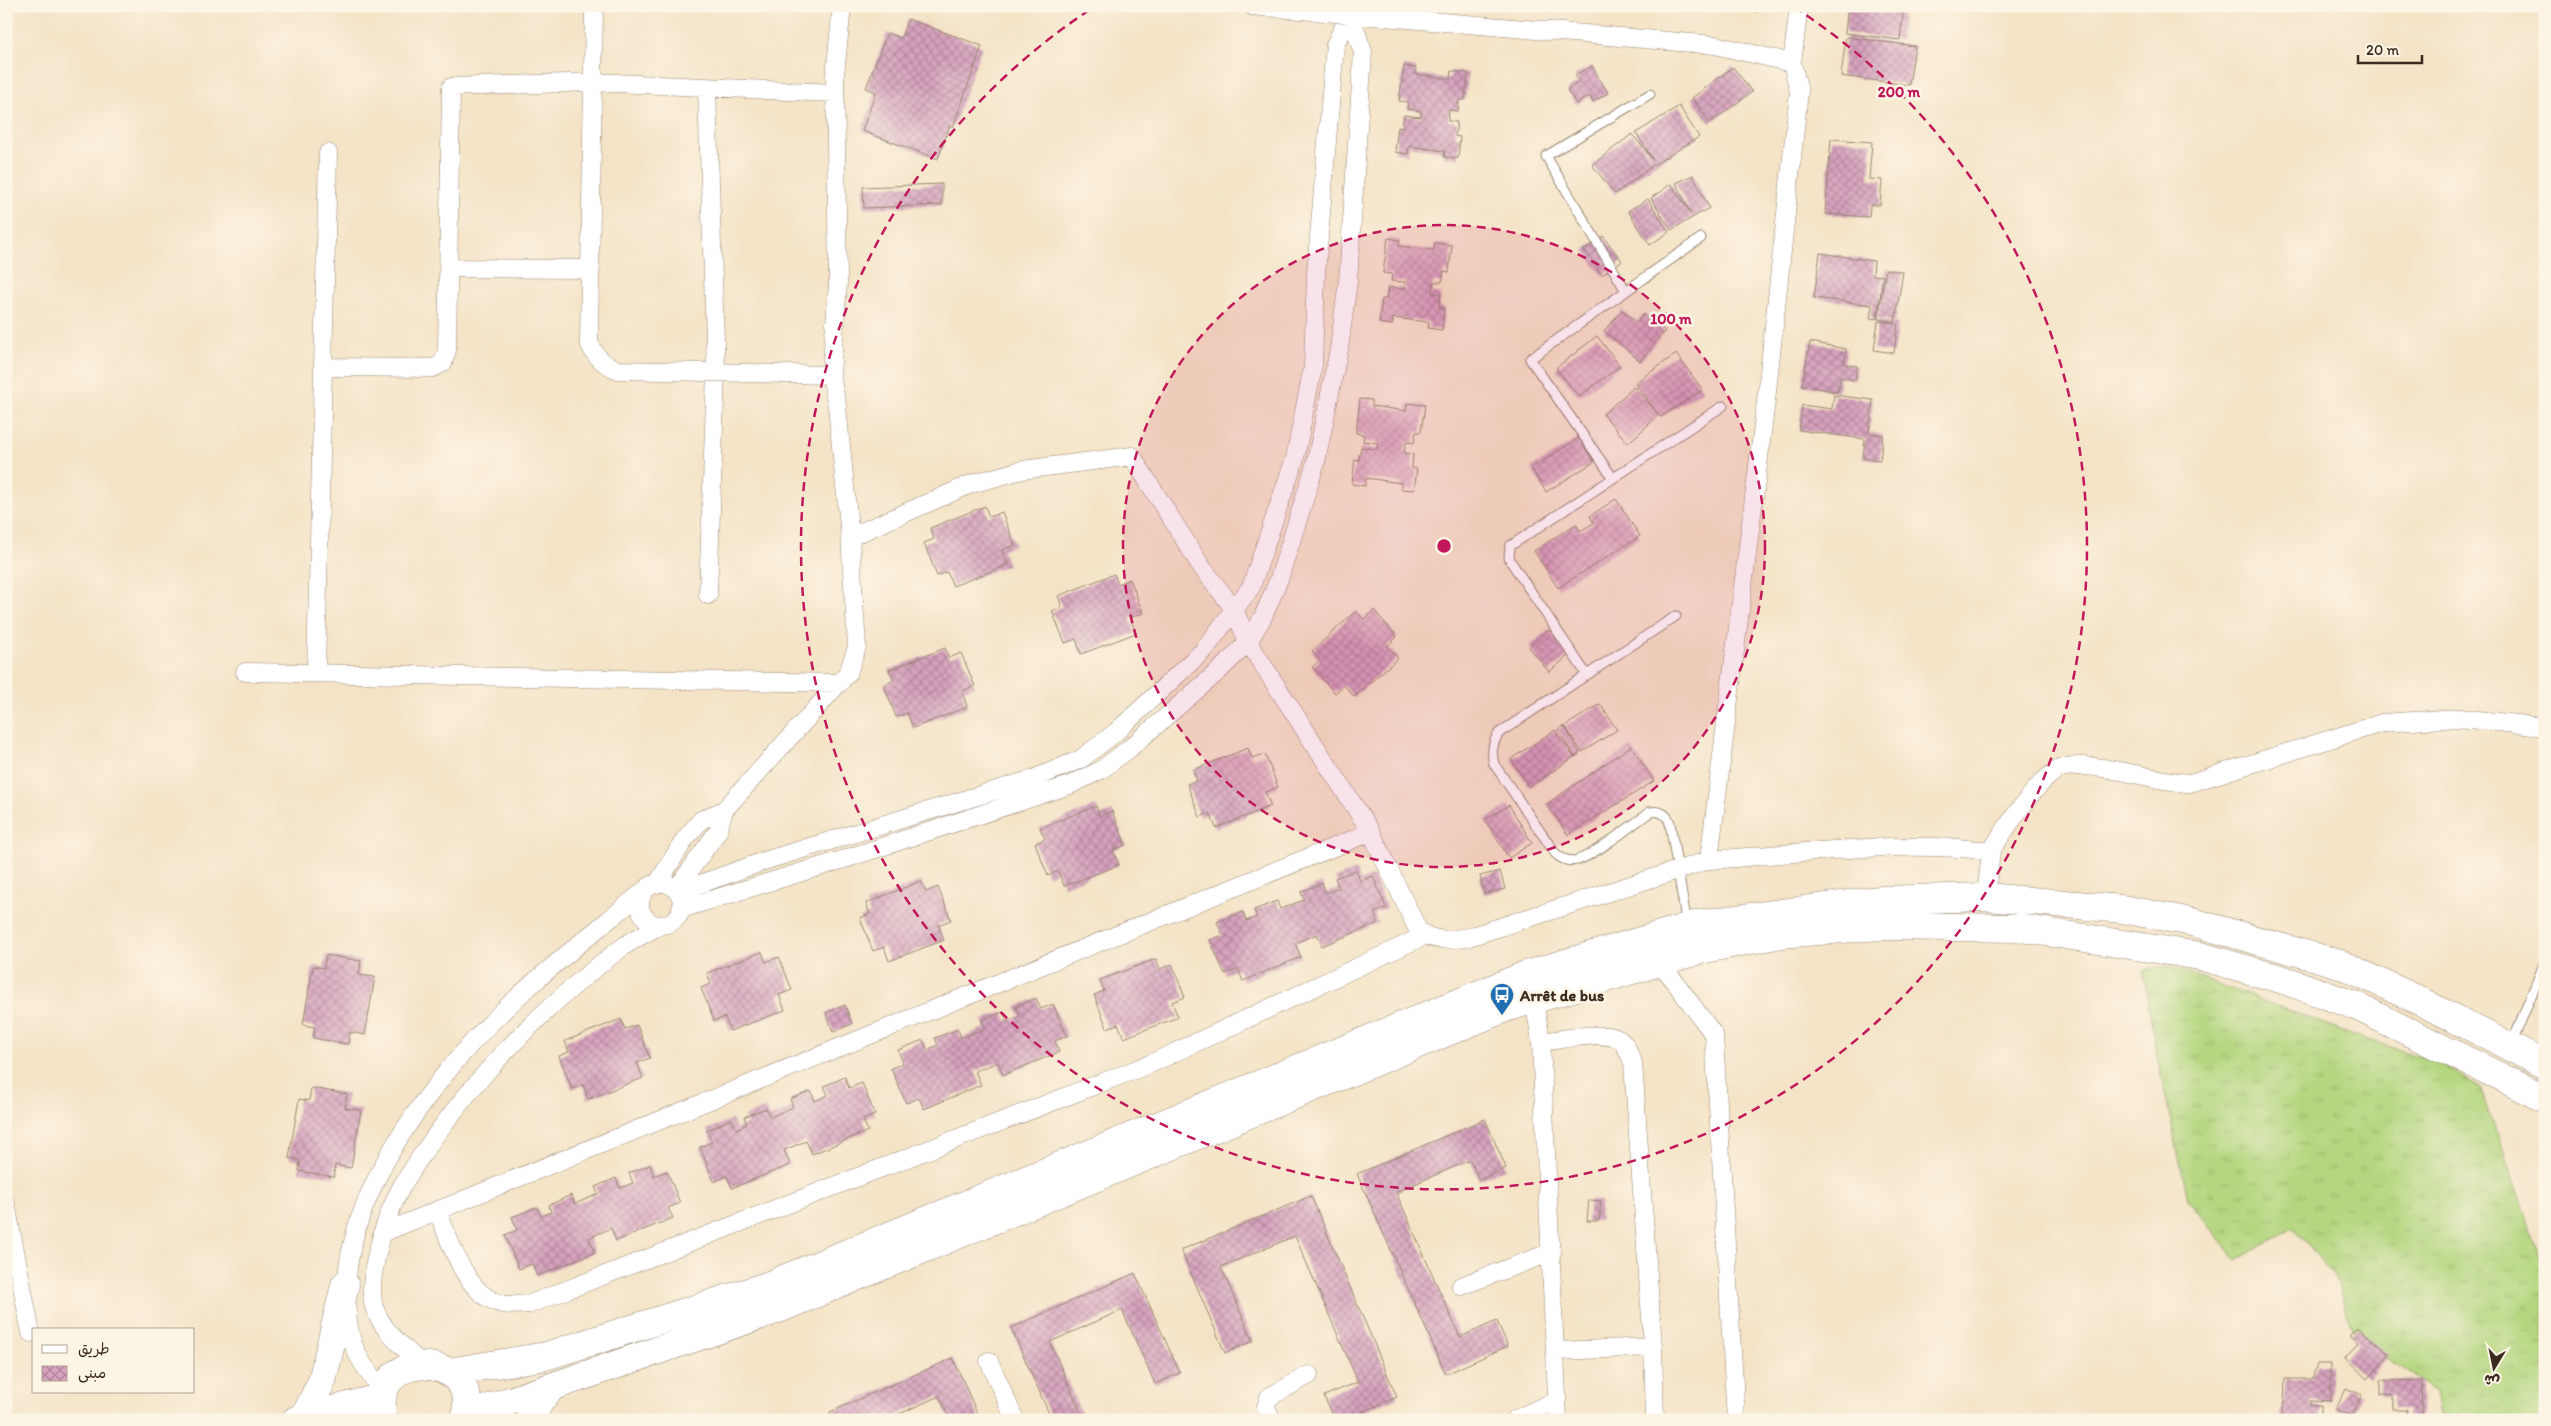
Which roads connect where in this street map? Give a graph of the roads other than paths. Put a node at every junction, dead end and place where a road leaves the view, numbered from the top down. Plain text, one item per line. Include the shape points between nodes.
1 (594, 6) edge
2 (842, 6) edge
3 (1252, 6) edge
4 (1799, 6) edge
5 (1350, 14) junction
6 (1792, 63) junction
7 (593, 82) junction
8 (707, 89) junction
9 (835, 93) junction
10 (1650, 94) dead end
11 (328, 153) dead end
12 (1701, 238) dead end
13 (448, 268) junction
14 (590, 269) junction
15 (1626, 291) junction
16 (323, 366) junction
17 (716, 371) junction
18 (831, 375) junction
19 (1724, 406) dead end
20 (1613, 478) junction
21 (850, 537) junction
22 (708, 595) dead end
23 (1234, 609) junction
24 (1676, 616) dead end
25 (1248, 642) junction
26 (245, 672) dead end
27 (316, 672) junction
28 (1587, 674) junction
29 (840, 683) junction
30 (2545, 727) edge
31 (724, 810) junction
32 (1371, 832) junction
33 (1991, 851) junction
34 (1709, 860) junction
35 (1678, 869) junction
36 (651, 887) junction
37 (678, 897) junction
38 (1986, 897) junction
39 (659, 926) junction
40 (1688, 927) junction
41 (1424, 936) junction
42 (1660, 962) junction
43 (2545, 962) edge
44 (1534, 999) junction
45 (1541, 1042) junction
46 (2510, 1047) junction
47 (2545, 1065) edge
48 (2545, 1099) edge
49 (6, 1204) edge
50 (437, 1210) junction
51 (382, 1233) junction
52 (1552, 1252) junction
53 (345, 1286) junction
54 (1460, 1286) dead end
55 (31, 1333) dead end
56 (1653, 1347) junction
57 (1557, 1351) junction
58 (989, 1361) dead end
59 (422, 1364) junction
60 (448, 1372) junction
61 (1309, 1375) dead end
62 (552, 1387) junction
63 (1557, 1400) junction
64 (383, 1403) edge
65 (465, 1418) edge
66 (300, 1419) edge
67 (530, 1420) edge
68 (1016, 1420) edge
69 (1272, 1420) edge
70 (1514, 1420) edge
71 (1558, 1420) edge
72 (1655, 1420) edge
73 (1736, 1420) edge

1 - 7 street
2 - 9 street
3 - 5 street
4 - 6 street
5 - 6 street via 1715,45
5 - 23 street via 1335,45 1316,273 1313,366 1295,458 1250,587
5 - 25 street via 1363,52 1348,281 1340,349 1314,471 1280,579
6 - 34 street via 1799,90 1797,110 1766,401
7 - 8 street
7 - 13 street via 451,87
7 - 14 street
8 - 9 street
8 - 17 street
9 - 18 street via 838,283
10 - 15 lane via 1546,156
11 - 16 street
12 - 15 lane
13 - 14 street
13 - 16 street via 447,350 443,363 432,368
14 - 17 street via 590,342 593,353 605,365 618,370
15 - 20 lane via 1530,359
16 - 27 street
17 - 18 street
17 - 22 street
18 - 21 street
19 - 20 lane
20 - 28 lane via 1514,542 1508,551 1511,562
21 - 23 street via 971,484 1022,470 1132,456 1201,566
21 - 29 street via 857,647 848,672
23 - 25 street
23 - 37 street via 1204,650 1116,732 1081,759 1033,779 767,860
24 - 28 lane
25 - 32 street
25 - 37 street via 1130,748 1100,770 1070,785 848,858
26 - 27 street
27 - 29 street
28 - 35 lane via 1498,733 1492,748 1494,764 1559,857 1572,861 1584,857 1655,811 1668,818
29 - 31 street
30 - 33 street via 2459,718 2382,723 2190,783 2088,766 2062,768 2052,773 2013,816
31 - 36 street via 701,820
31 - 37 street via 718,831
32 - 41 street via 1418,930
32 - 50 street
33 - 34 street via 1954,846 1874,848
33 - 38 street
34 - 35 street
35 - 40 lane
35 - 41 street via 1469,937 1434,940
36 - 37 street via 664,883
36 - 39 street via 640,902 642,915
36 - 53 street via 534,982 469,1046 411,1118 378,1176 353,1240
37 - 39 street via 676,920
38 - 40 highway via 1880,900
38 - 46 highway via 2122,909 2192,922 2271,944 2340,964
39 - 51 street via 614,954 558,1001 501,1057 451,1116 404,1182
40 - 60 highway via 1526,975 766,1286 546,1356
41 - 50 street via 1150,1064 530,1304 502,1304 486,1296 466,1277
42 - 44 highway
42 - 48 highway via 1700,950 1781,934 1880,926 2020,928 2118,942 2200,956 2284,980 2356,1006
42 - 73 street via 1714,1035
43 - 46 lane
44 - 45 street
44 - 62 highway via 1505,1008 776,1310
45 - 52 street
45 - 56 street via 1600,1036 1616,1038 1626,1046 1633,1063
46 - 47 highway
49 - 55 street
50 - 51 street
51 - 59 street via 374,1272 374,1306 389,1333
52 - 54 street
52 - 57 street
53 - 64 street via 351,1338
53 - 66 highway via 322,1381
56 - 57 street
56 - 72 street
57 - 63 street
58 - 68 street
59 - 60 highway
59 - 64 highway via 398,1372 390,1381
60 - 65 highway via 464,1391
61 - 69 street via 1269,1396 1266,1407
62 - 65 highway
62 - 67 highway
63 - 70 street
63 - 71 street
64 - 66 highway

